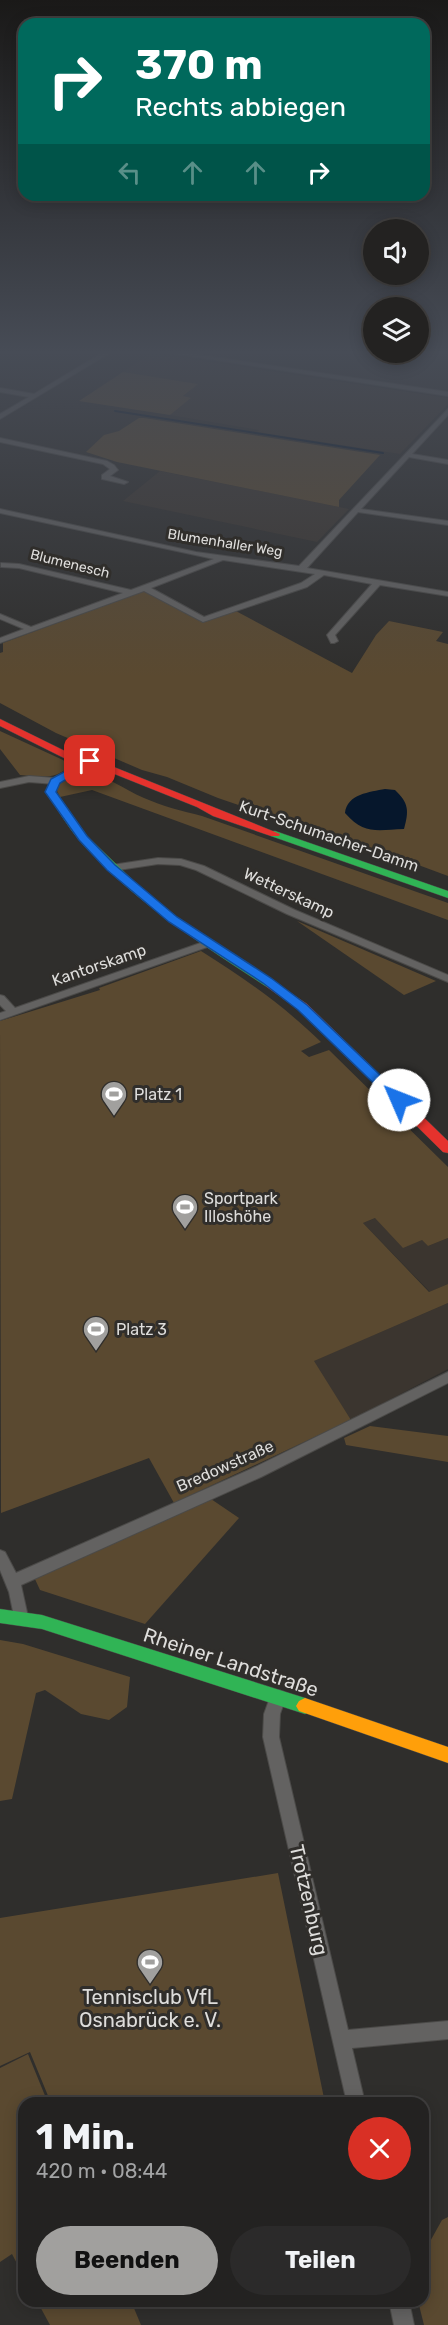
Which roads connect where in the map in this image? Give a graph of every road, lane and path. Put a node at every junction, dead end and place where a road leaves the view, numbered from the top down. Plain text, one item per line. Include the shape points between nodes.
1 (93, 460) edge
2 (403, 460) edge
3 (124, 482) dead end
4 (356, 510) junction
5 (0, 511) edge
6 (448, 523) edge
7 (221, 558) junction
8 (4, 565) dead end
9 (301, 569) junction
10 (323, 572) junction
11 (378, 582) junction
12 (144, 588) junction
13 (130, 592) junction
14 (448, 594) edge
15 (0, 616) edge
16 (30, 629) junction
17 (0, 640) edge
18 (334, 641) dead end
19 (0, 712) edge
20 (0, 722) edge
21 (90, 761) junction
22 (55, 781) junction
23 (0, 784) edge
24 (201, 805) junction
25 (111, 868) junction
26 (448, 884) edge
27 (448, 895) edge
28 (209, 943) junction
29 (448, 979) edge
30 (0, 998) edge
31 (13, 1013) junction
32 (0, 1017) edge
33 (448, 1149) edge
34 (448, 1377) edge
35 (0, 1556) edge
36 (14, 1581) junction
37 (0, 1616) edge
38 (20, 1617) junction
39 (278, 1696) junction
40 (448, 1755) edge
41 (448, 2030) edge
42 (342, 2040) junction
43 (355, 2097) edge
44 (400, 2307) edge
45 (404, 2325) edge

1 - 3 street via 112,466 114,470 105,477
2 - 4 street
4 - 6 street
4 - 9 street
5 - 7 street, Blumenhaller Weg
7 - 9 street, Blumenhaller Weg
7 - 12 street, Blumenesch
8 - 13 street, Blumenesch
9 - 10 street, Blumenhaller Weg
10 - 11 street, Blumenhaller Weg
10 - 12 street via 304,585 203,620
11 - 14 street, Blumenhaller Weg
11 - 18 street via 331,635
12 - 13 street, Blumenesch
13 - 16 street, Blumenesch
15 - 16 street
16 - 17 street, Blumenesch
19 - 21 street, Kurt-Schumacher-Damm
20 - 21 street, Kurt-Schumacher-Damm via 68,756
21 - 22 street
21 - 24 street, Kurt-Schumacher-Damm
22 - 23 street via 29,779
22 - 25 street via 52,796
24 - 26 street, Kurt-Schumacher-Damm via 223,806
24 - 27 street, Kurt-Schumacher-Damm
25 - 28 street via 173,920
25 - 29 street, Wetterskamp via 158,861 200,868
28 - 31 street, Kantorskamp
28 - 33 street via 303,1007
30 - 31 street
31 - 32 street, Kantorskamp
34 - 36 street, Bredowstraße via 256,1473
35 - 36 street
36 - 38 street
37 - 38 street, Rheiner Landstraße
38 - 39 street, Rheiner Landstraße
39 - 40 street, Rheiner Landstraße
39 - 42 street, Trotzenburg via 272,1713 271,1737
41 - 42 street
42 - 43 street, Trotzenburg
44 - 45 street

